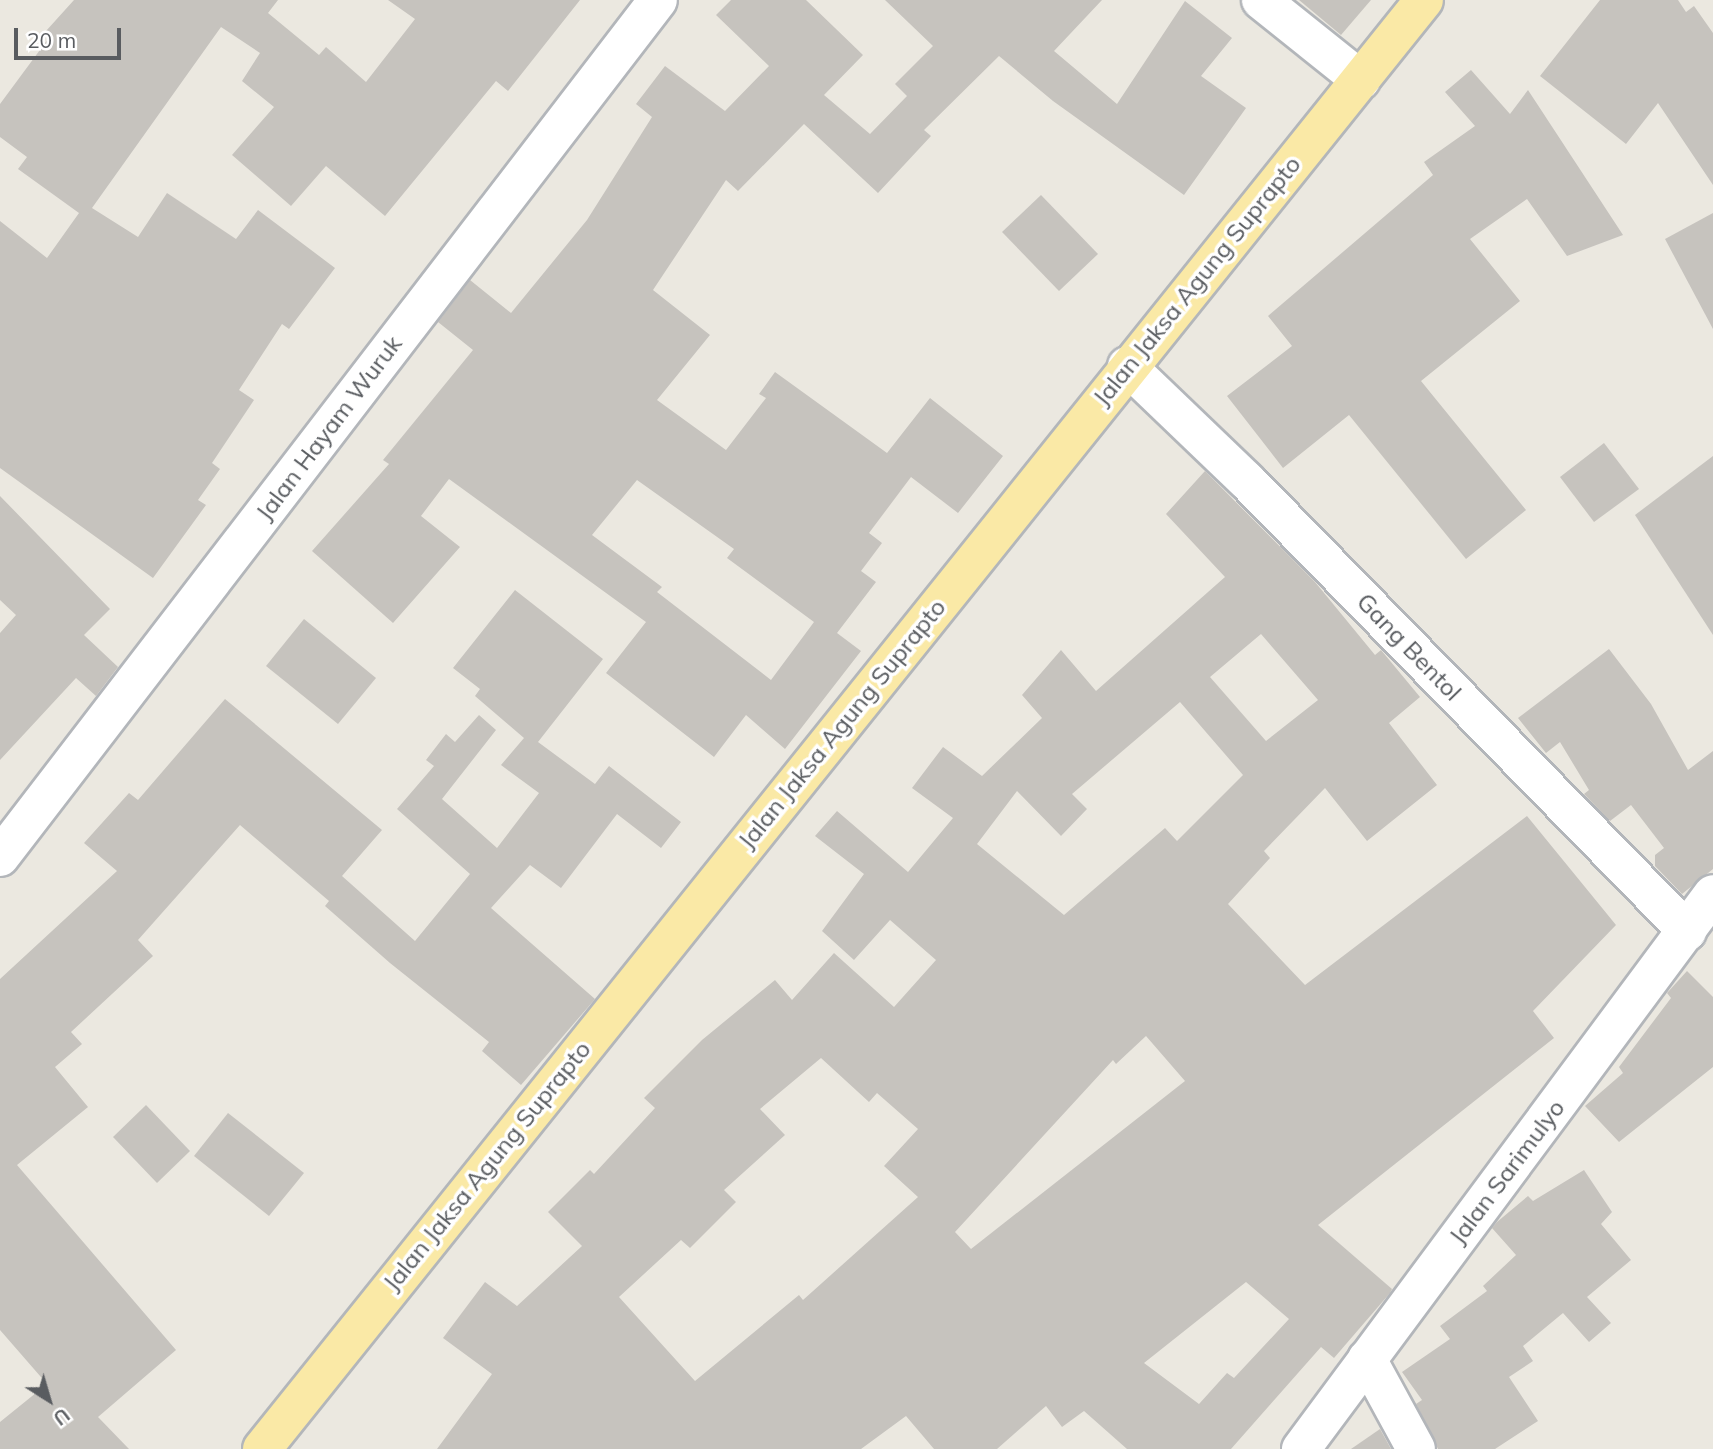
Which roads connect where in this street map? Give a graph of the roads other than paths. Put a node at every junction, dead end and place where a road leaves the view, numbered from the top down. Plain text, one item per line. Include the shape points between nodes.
1 (658, 0) edge
2 (1261, 0) edge
3 (1424, 0) edge
4 (1361, 80) junction
5 (1127, 366) junction
6 (0, 857) edge
7 (1713, 894) edge
8 (1688, 931) junction
9 (1367, 1359) junction
10 (262, 1449) edge
11 (1301, 1449) edge
12 (1416, 1449) edge

1 - 6 street, Jalan Hayam Wuruk
2 - 4 street
3 - 4 main road, Jalan Jaksa Agung Suprapto
4 - 5 main road, Jalan Jaksa Agung Suprapto
5 - 8 street, Gang Bentol via 1246,480
5 - 10 main road, Jalan Jaksa Agung Suprapto
7 - 8 street, Jalan Sarimulyo
8 - 9 street, Jalan Sarimulyo
9 - 11 street, Jalan Sarimulyo
9 - 12 street

